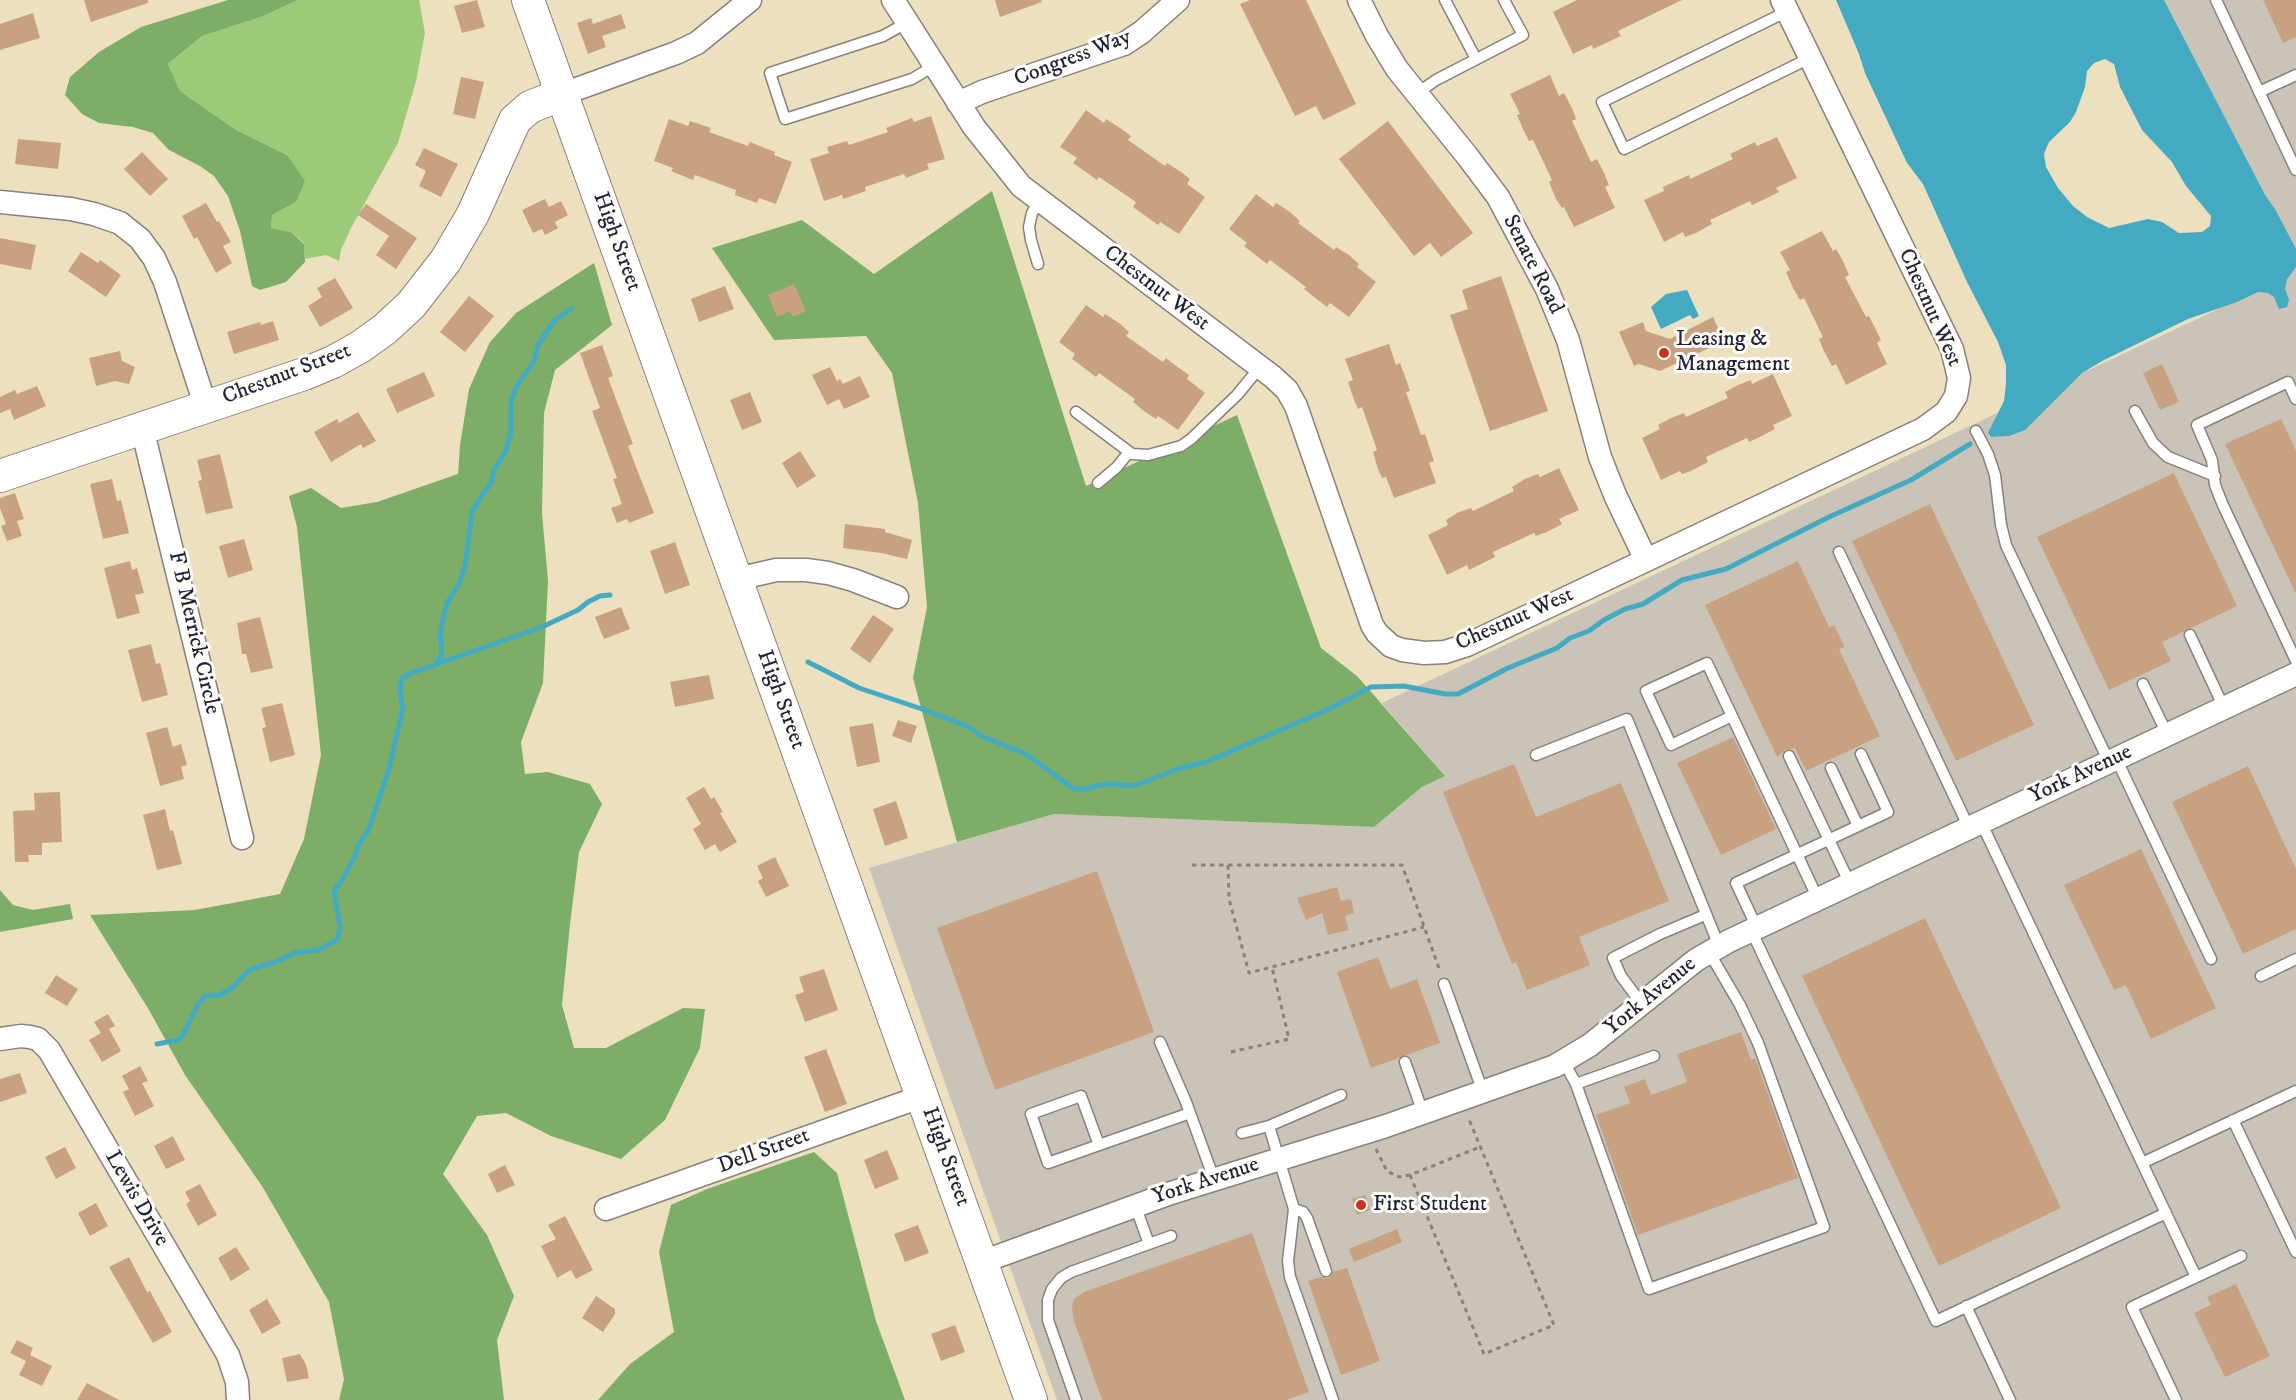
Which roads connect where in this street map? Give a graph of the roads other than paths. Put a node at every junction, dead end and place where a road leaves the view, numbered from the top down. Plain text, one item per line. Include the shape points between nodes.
1 (528, 0) edge
2 (750, 0) edge
3 (893, 0) edge
4 (1178, 0) edge
5 (1359, 0) edge
6 (1445, 0) edge
7 (1504, 0) edge
8 (2216, 0) edge
9 (1785, 6) edge
10 (908, 22) junction
11 (1810, 58) junction
12 (1476, 59) junction
13 (934, 66) junction
14 (2296, 75) edge
15 (2259, 92) junction
16 (563, 94) junction
17 (1416, 94) junction
18 (958, 104) junction
19 (2296, 170) edge
20 (1039, 201) junction
21 (0, 202) edge
22 (1038, 264) dead end
23 (1260, 367) junction
24 (2296, 399) edge
25 (206, 407) junction
26 (2135, 411) dead end
27 (1076, 412) dead end
28 (142, 428) junction
29 (1976, 431) dead end
30 (1129, 452) junction
31 (0, 476) edge
32 (2215, 476) junction
33 (1098, 483) dead end
34 (1839, 552) dead end
35 (1646, 560) junction
36 (737, 579) junction
37 (897, 597) dead end
38 (2190, 635) dead end
39 (2295, 673) edge
40 (2143, 684) dead end
41 (2224, 708) junction
42 (1732, 716) junction
43 (2167, 734) junction
44 (1861, 754) dead end
45 (1536, 755) dead end
46 (1789, 756) dead end
47 (2113, 760) junction
48 (1831, 768) dead end
49 (1975, 825) junction
50 (1858, 826) junction
51 (242, 838) dead end
52 (1829, 840) junction
53 (1797, 854) junction
54 (1850, 884) junction
55 (1818, 899) junction
56 (1705, 915) junction
57 (1754, 929) junction
58 (1714, 949) junction
59 (2211, 959) dead end
60 (2296, 959) edge
61 (2261, 976) dead end
62 (1444, 984) road end
63 (1641, 1003) junction
64 (0, 1039) edge
65 (1160, 1042) dead end
66 (1654, 1056) dead end
67 (1405, 1062) dead end
68 (1564, 1062) junction
69 (1575, 1084) junction
70 (2296, 1090) edge
71 (1341, 1095) dead end
72 (923, 1096) junction
73 (1473, 1096) junction
74 (1190, 1113) junction
75 (1423, 1113) junction
76 (2234, 1120) junction
77 (1269, 1126) junction
78 (1242, 1133) dead end
79 (1099, 1145) junction
80 (1279, 1158) junction
81 (2142, 1163) junction
82 (1214, 1179) junction
83 (1135, 1205) junction
84 (606, 1209) dead end
85 (1294, 1209) junction
86 (2166, 1213) junction
87 (1171, 1236) dead end
88 (1149, 1244) junction
89 (2296, 1252) edge
90 (2241, 1256) dead end
91 (982, 1262) junction
92 (1326, 1271) dead end
93 (2196, 1277) junction
94 (1966, 1306) junction
95 (238, 1400) edge
96 (1031, 1400) edge
97 (1076, 1400) edge
98 (1333, 1400) edge
99 (2010, 1400) edge
100 (2176, 1400) edge

1 - 16 main road, High Street
2 - 16 street via 697,43
3 - 10 street, Chestnut West
4 - 18 street, Congress Way via 1124,44 982,92
5 - 17 street, Senate Road via 1387,54
6 - 12 lane
7 - 12 lane via 1522,35
8 - 15 lane
9 - 11 street, Chestnut West
9 - 11 lane via 1602,102 1624,148
10 - 13 street, Chestnut West
10 - 13 lane via 883,36 770,73 785,120 912,79
11 - 35 street, Chestnut West via 1952,349 1959,388 1946,412 1923,429
12 - 17 lane
13 - 18 street, Chestnut West
14 - 15 lane
15 - 19 lane
16 - 25 main road, Chestnut Street via 530,107 512,124 473,214 446,260 423,292 386,329 333,362
16 - 36 main road, High Street
17 - 35 street, Senate Road via 1488,183 1547,289 1563,326 1604,469
18 - 20 street, Chestnut West via 1014,179
20 - 22 lane via 1029,227
20 - 23 street, Chestnut West
21 - 25 street via 94,214 120,223 140,239 165,282
23 - 30 lane via 1237,395 1184,444 1144,456
23 - 35 street, Chestnut West via 1287,390 1296,406 1367,615 1377,633 1392,646 1424,653 1456,649
24 - 32 lane via 2288,382 2197,425
25 - 28 main road, Chestnut Street
26 - 32 lane via 2153,443 2168,457
27 - 30 lane
28 - 31 main road, Chestnut Street
28 - 51 street, F B Merrick Circle
29 - 47 lane via 1995,475 2006,545
30 - 33 lane
32 - 39 lane via 2222,503
34 - 49 lane
36 - 37 street via 776,570 806,570 845,578
36 - 72 main road, High Street
38 - 41 lane
39 - 41 street, York Avenue
40 - 43 lane
41 - 43 street, York Avenue
42 - 42 lane via 1707,663 1646,691 1671,745
42 - 53 lane
43 - 47 street, York Avenue
44 - 50 lane via 1888,812
45 - 56 lane via 1627,719
46 - 52 lane
47 - 49 street, York Avenue
47 - 59 lane
48 - 50 lane
49 - 54 street, York Avenue
49 - 81 lane
50 - 52 lane
52 - 53 lane
52 - 54 lane
53 - 55 lane
53 - 57 lane via 1736,883
54 - 55 street, York Avenue
55 - 57 street, York Avenue
56 - 58 lane
56 - 63 lane via 1613,958
57 - 58 street, York Avenue
57 - 94 lane via 1936,1321
58 - 63 street, York Avenue
58 - 69 lane via 1758,1043 1824,1227 1648,1289
60 - 61 lane
62 - 73 lane
63 - 68 street, York Avenue
64 - 95 street, Lewis Drive via 30,1037 49,1050 228,1354
65 - 74 lane
66 - 69 lane
67 - 75 lane
68 - 69 lane
68 - 73 street, York Avenue
70 - 76 lane
71 - 77 lane
72 - 84 street, Dell Street
72 - 91 main road, High Street
73 - 75 street, York Avenue
74 - 79 lane
74 - 82 lane
75 - 80 street, York Avenue
76 - 81 lane
76 - 89 lane
77 - 78 lane
77 - 80 lane
79 - 79 lane via 1081,1096 1030,1114 1048,1163
80 - 82 street, York Avenue
80 - 85 lane
81 - 86 lane
82 - 83 street, York Avenue
83 - 88 lane
83 - 91 street, York Avenue
85 - 92 lane via 1307,1218
85 - 98 lane via 1290,1277
86 - 93 lane
86 - 94 lane
87 - 88 lane
88 - 97 lane via 1071,1272 1052,1288 1048,1320
90 - 93 lane
91 - 96 main road, High Street
93 - 100 lane via 2132,1307
94 - 99 lane

